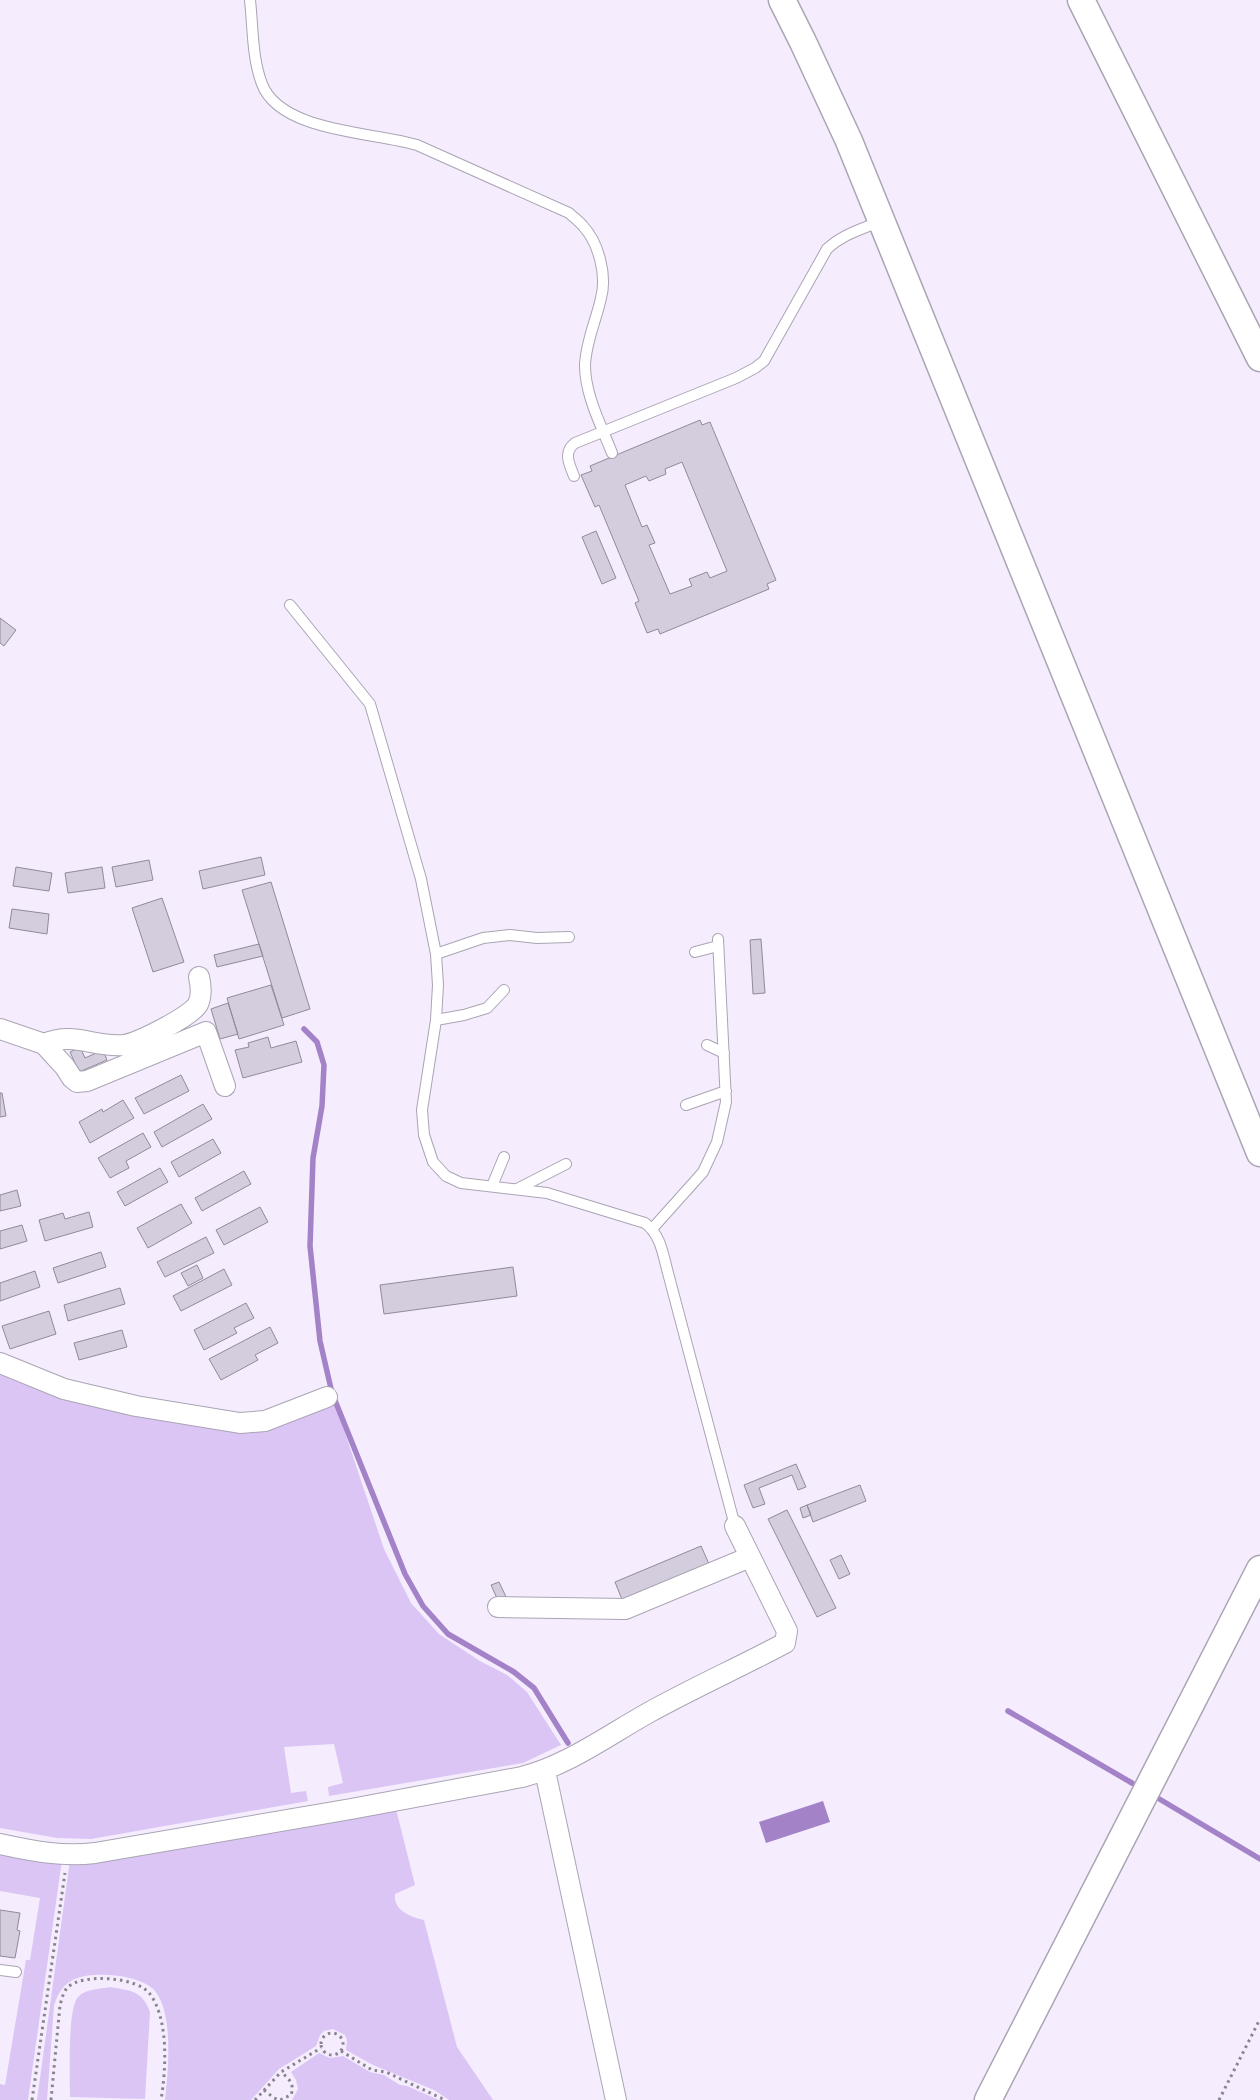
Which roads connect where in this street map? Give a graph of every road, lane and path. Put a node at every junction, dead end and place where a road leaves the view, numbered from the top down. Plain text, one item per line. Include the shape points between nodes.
1 (250, 0) edge
2 (782, 0) edge
3 (1081, 0) edge
4 (881, 221) junction
5 (1260, 358) edge
6 (604, 431) junction
7 (612, 453) dead end
8 (574, 476) dead end
9 (290, 605) dead end
10 (569, 937) dead end
11 (695, 952) dead end
12 (436, 954) junction
13 (199, 977) dead end
14 (504, 990) dead end
15 (436, 1020) junction
16 (0, 1029) edge
17 (44, 1044) junction
18 (707, 1045) dead end
19 (724, 1053) junction
20 (225, 1086) dead end
21 (726, 1091) junction
22 (686, 1105) dead end
23 (1260, 1153) edge
24 (504, 1157) dead end
25 (566, 1164) dead end
26 (492, 1186) junction
27 (517, 1189) junction
28 (652, 1229) junction
29 (0, 1363) edge
30 (327, 1397) dead end
31 (735, 1526) joint
32 (750, 1557) junction
33 (1260, 1569) edge
34 (498, 1607) dead end
35 (545, 1771) junction
36 (0, 1844) edge
37 (67, 1855) junction
38 (0, 1970) edge
39 (16, 1972) dead end
40 (1260, 2019) edge
41 (321, 2048) junction
42 (341, 2051) junction
43 (281, 2072) junction
44 (264, 2090) junction
45 (32, 2100) edge
46 (51, 2100) edge
47 (161, 2100) edge
48 (255, 2100) edge
49 (445, 2100) edge
50 (616, 2100) edge
51 (988, 2100) edge
52 (1219, 2100) edge

1 - 6 lane via 257,69 270,99 316,125 417,145 569,213 584,227 594,245 604,284 585,366 590,393
2 - 4 street via 849,140
3 - 5 street
4 - 6 lane via 848,234 828,249 764,360 755,368
4 - 23 street
6 - 7 lane
6 - 8 lane via 570,447 567,453
9 - 12 lane via 370,704 411,844
10 - 12 lane via 510,935 483,938
11 - 19 lane via 718,942
12 - 15 lane
13 - 17 street via 198,1005 184,1017 134,1043 109,1045 66,1037
14 - 15 lane via 487,1008
15 - 26 lane via 422,1110 424,1135 433,1162 446,1176 461,1183
16 - 17 street
17 - 20 street via 77,1082 87,1081 206,1032
18 - 19 lane
19 - 21 lane
21 - 22 lane
21 - 28 lane via 716,1142 703,1172
24 - 26 lane
25 - 27 lane
26 - 27 lane
27 - 28 lane via 547,1193 645,1223
28 - 31 lane via 658,1238 668,1273
29 - 30 street via 73,1391 136,1406 240,1423 265,1421
31 - 32 street
32 - 34 street via 624,1609
32 - 35 street via 787,1631 785,1643
33 - 51 street
35 - 37 street via 351,1809 95,1853
35 - 50 street
36 - 37 street
37 - 45 path
38 - 39 lane
40 - 52 path
41 - 42 path via 330,2055
41 - 42 path via 323,2037 334,2033 343,2040
41 - 43 path
42 - 49 path via 372,2070 386,2072
43 - 44 path
43 - 44 path via 292,2083 291,2095 280,2100
44 - 48 path
46 - 47 path via 60,2005 64,1993 82,1981 105,1979 137,1983 150,1993 156,2003 164,2037

